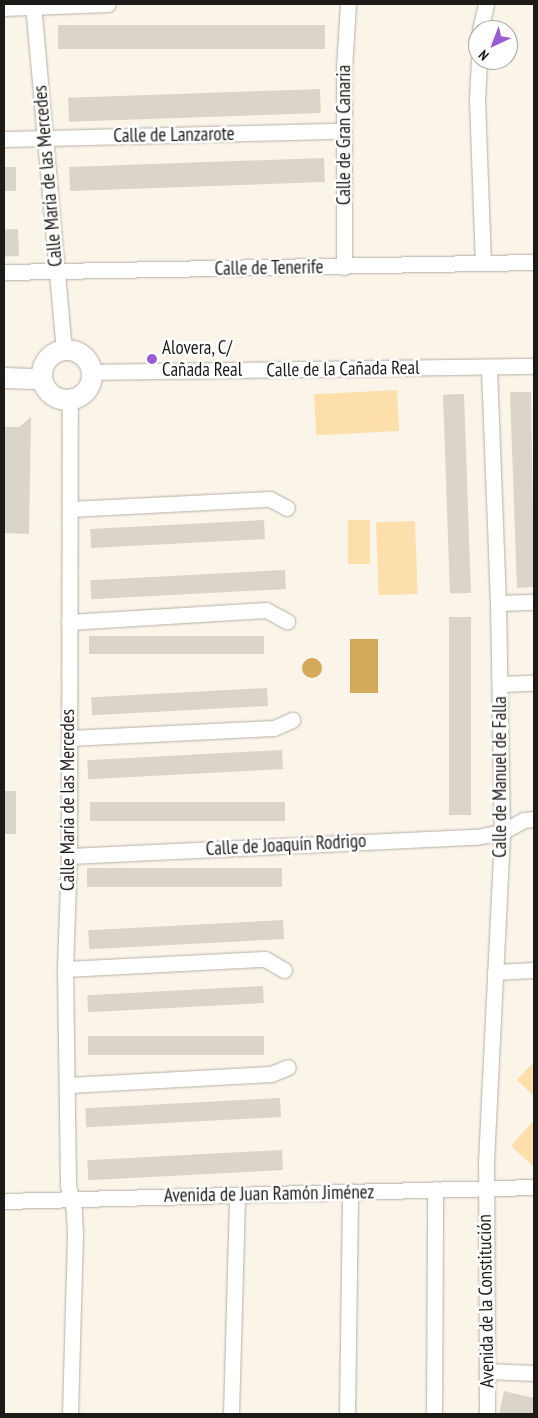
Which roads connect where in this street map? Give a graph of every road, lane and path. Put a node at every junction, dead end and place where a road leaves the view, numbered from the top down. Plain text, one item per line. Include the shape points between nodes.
1 (108, 4) edge
2 (348, 4) edge
3 (486, 4) edge
4 (34, 6) edge
5 (4, 8) edge
6 (482, 20) edge
7 (478, 70) edge
8 (343, 131) junction
9 (45, 138) junction
10 (4, 139) edge
11 (483, 262) junction
12 (534, 262) edge
13 (344, 267) junction
14 (56, 270) junction
15 (4, 272) edge
16 (64, 349) junction
17 (534, 366) edge
18 (489, 367) junction
19 (92, 372) junction
20 (4, 378) edge
21 (41, 379) junction
22 (70, 400) junction
23 (287, 508) dead end
24 (70, 509) junction
25 (534, 602) edge
26 (498, 603) junction
27 (287, 621) dead end
28 (69, 622) junction
29 (534, 683) edge
30 (500, 684) junction
31 (292, 720) dead end
32 (69, 738) junction
33 (534, 820) edge
34 (502, 832) junction
35 (69, 856) junction
36 (65, 970) junction
37 (284, 970) dead end
38 (534, 970) edge
39 (495, 972) junction
40 (288, 1068) dead end
41 (69, 1085) junction
42 (485, 1187) junction
43 (534, 1187) edge
44 (435, 1189) junction
45 (350, 1192) junction
46 (237, 1195) junction
47 (71, 1198) junction
48 (4, 1201) edge
49 (488, 1371) junction
50 (534, 1374) edge
51 (70, 1414) edge
52 (231, 1414) edge
53 (347, 1414) edge
54 (434, 1414) edge
55 (487, 1414) edge

1 - 4 street
2 - 8 street, Calle de Gran Canaria
3 - 6 street
4 - 5 street
4 - 9 street, Calle María de las Mercedes
7 - 11 street
8 - 9 street, Calle de Lanzarote
8 - 13 street, Calle de Gran Canaria
9 - 10 street, Calle de Lanzarote
9 - 14 street, Calle María de las Mercedes
11 - 12 street, Calle de Tenerife
11 - 13 street, Calle de Tenerife
13 - 14 street, Calle de Tenerife
14 - 15 street, Calle de Tenerife
14 - 16 street, Calle María de las Mercedes
16 - 19 street via 83,355
16 - 21 street via 51,354 43,365
17 - 18 street, Calle de la Cañada Real
18 - 19 street, Calle de la Cañada Real
18 - 26 street, Calle de Manuel de Falla
19 - 22 street via 90,385 82,395
20 - 21 street
21 - 22 street via 51,396
22 - 24 street, Calle María de las Mercedes
23 - 24 street via 270,499
24 - 28 street, Calle María de las Mercedes
25 - 26 street
26 - 30 street, Calle de Manuel de Falla
27 - 28 street via 266,610
28 - 32 street, Calle María de las Mercedes
29 - 30 street
30 - 34 street, Calle de Manuel de Falla
31 - 32 street via 274,728
32 - 35 street, Calle María de las Mercedes
33 - 34 street, Calle de Joaquín Rodrigo via 524,820
34 - 35 street, Calle de Joaquín Rodrigo via 476,837
34 - 39 street, Calle de Manuel de Falla
35 - 36 street, Calle María de las Mercedes
36 - 37 street via 265,960
36 - 41 street, Calle María de las Mercedes
38 - 39 street
39 - 42 street, Calle de Manuel de Falla
40 - 41 street via 271,1074
41 - 47 street, Calle María de las Mercedes via 68,1184
42 - 43 street, Avenida de Juan Ramón Jiménez
42 - 44 street, Avenida de Juan Ramón Jiménez
42 - 49 street, Avenida de la Constitución
44 - 45 street, Avenida de Juan Ramón Jiménez
44 - 54 street
45 - 46 street, Avenida de Juan Ramón Jiménez
45 - 53 street
46 - 47 street, Avenida de Juan Ramón Jiménez
46 - 52 street
47 - 48 street, Avenida de Juan Ramón Jiménez
47 - 51 street, Calle María de las Mercedes via 75,1233
49 - 50 street
49 - 55 street, Avenida de la Constitución

